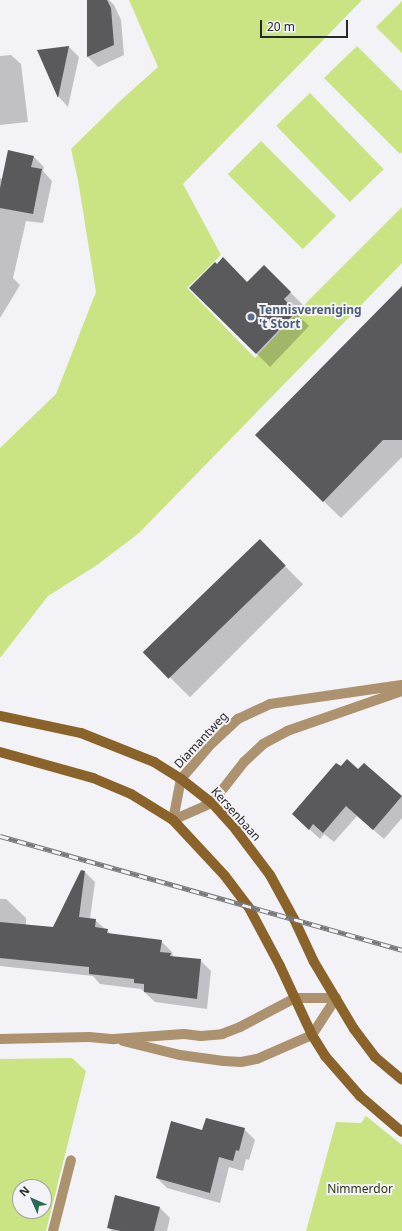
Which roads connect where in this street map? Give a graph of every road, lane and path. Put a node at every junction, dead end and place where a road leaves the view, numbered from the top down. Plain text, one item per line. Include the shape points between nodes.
1 (402, 685) edge
2 (402, 691) edge
3 (0, 716) edge
4 (0, 752) edge
5 (181, 779) junction
6 (212, 803) junction
7 (173, 820) junction
8 (295, 998) junction
9 (336, 998) junction
10 (312, 1035) junction
11 (0, 1039) edge
12 (114, 1039) junction
13 (402, 1080) edge
14 (402, 1132) edge
15 (71, 1160) dead end
16 (53, 1231) edge

1 - 5 street, Diamantweg via 270,704 238,719
2 - 6 street via 287,731 262,744 244,762
3 - 5 main road, Kersenbaan via 81,733 154,762
4 - 7 main road via 93,778 131,794
5 - 6 main road, Kersenbaan
5 - 7 street, Diamantweg
6 - 7 street
6 - 9 main road, Kersenbaan via 270,876 314,962
7 - 8 main road via 225,876 248,906
8 - 9 street
8 - 10 main road
8 - 12 street via 222,1034
9 - 10 street
9 - 13 main road, Kersenbaan via 354,1029 375,1057
10 - 12 street via 257,1059 241,1062 180,1055
10 - 14 main road via 325,1056 360,1096
11 - 12 street
15 - 16 street

